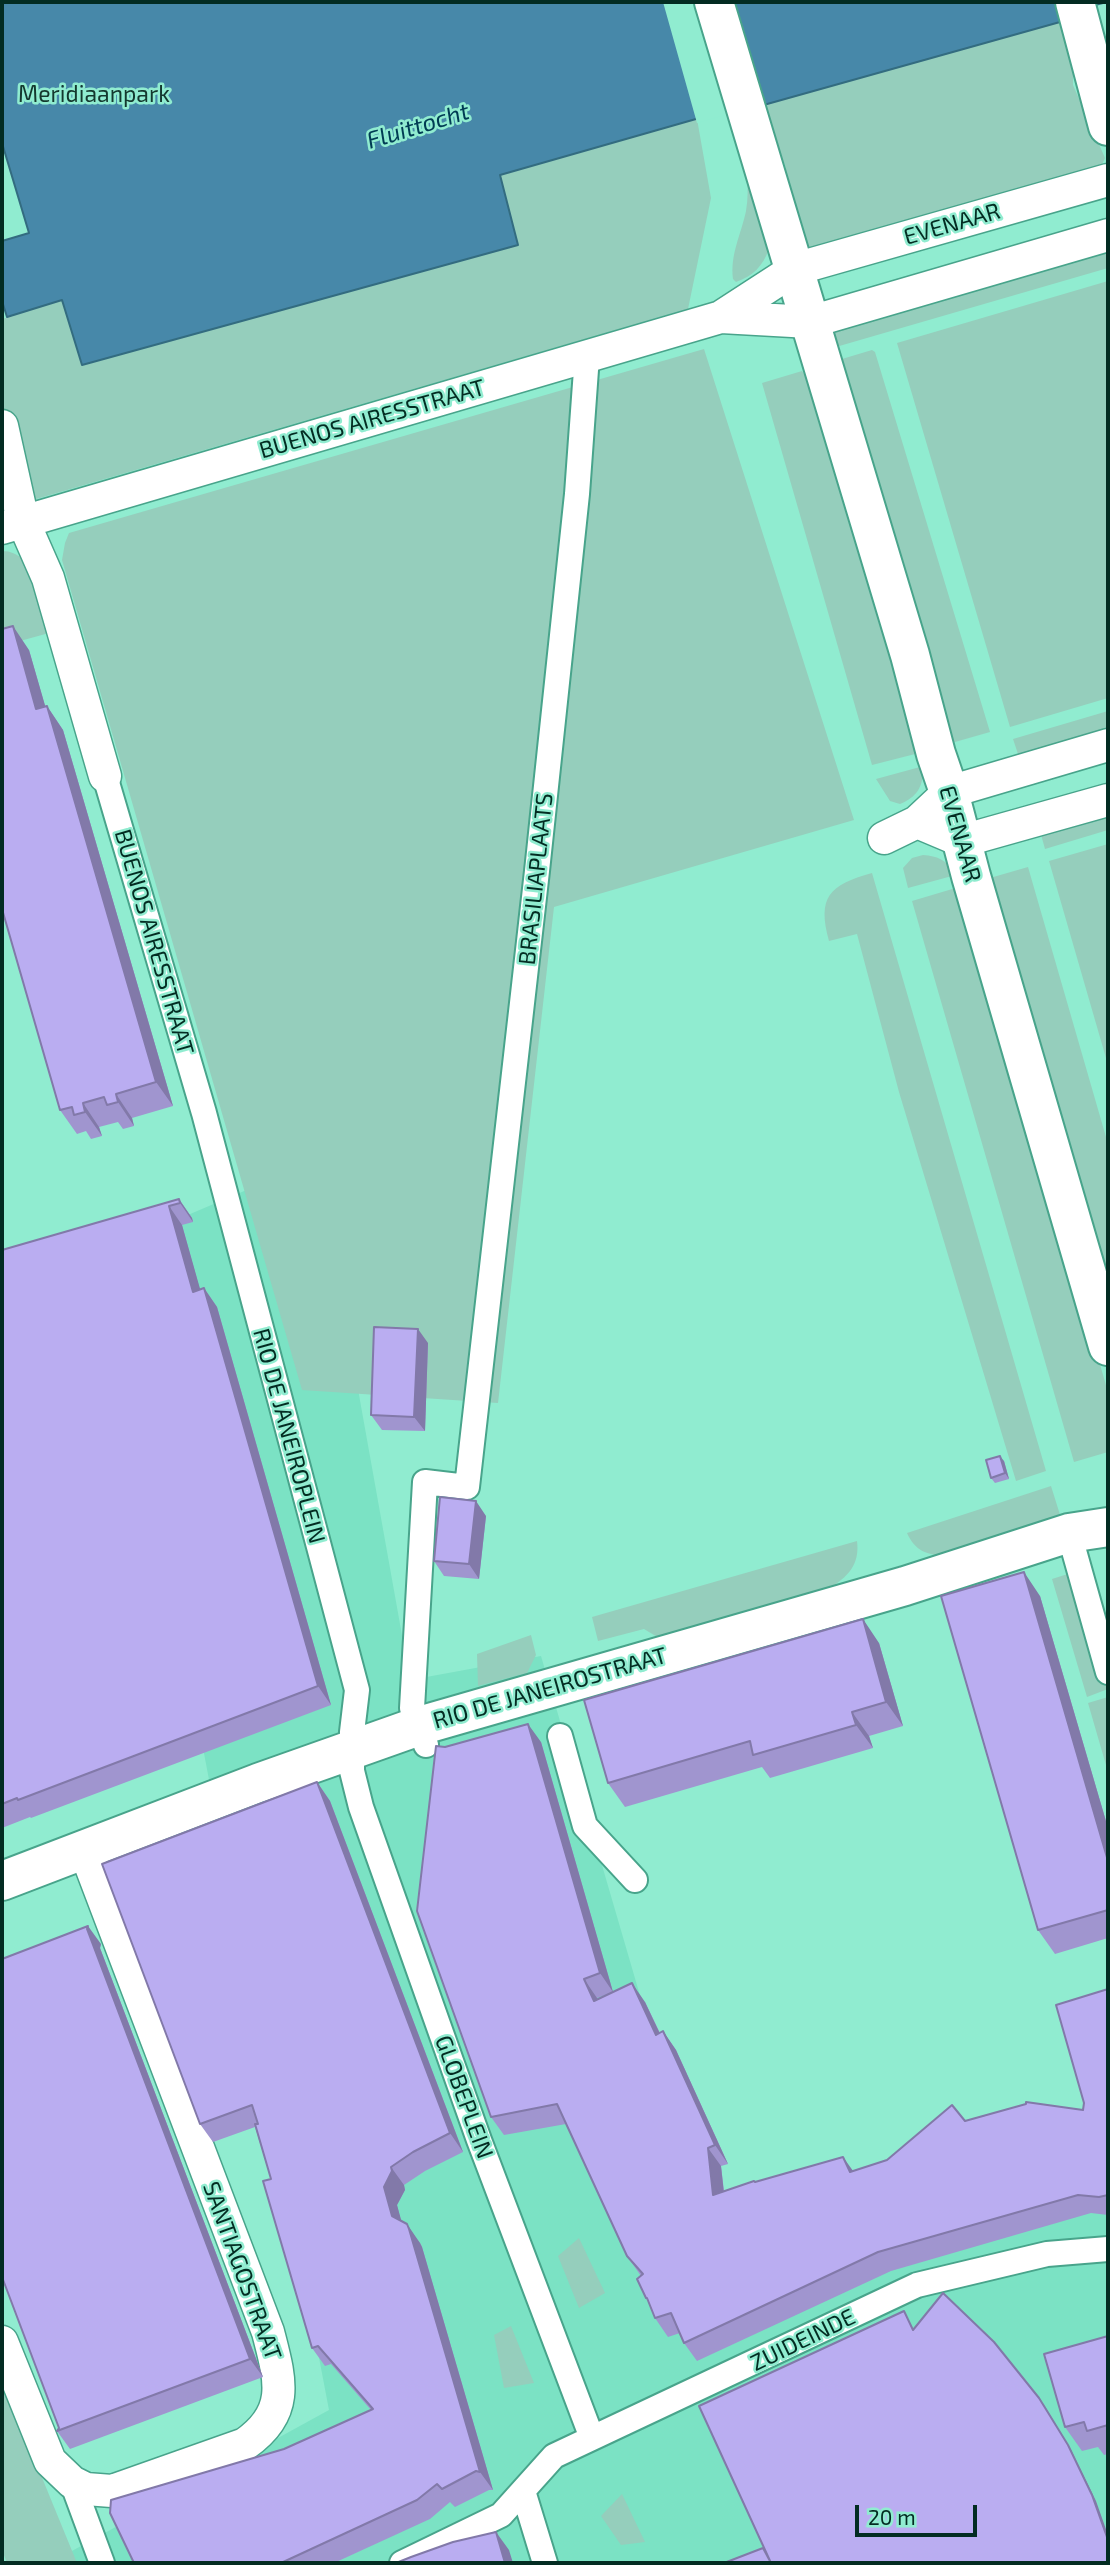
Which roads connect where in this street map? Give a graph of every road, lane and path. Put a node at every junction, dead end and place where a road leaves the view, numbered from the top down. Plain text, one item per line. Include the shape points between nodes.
1 (714, 2) edge
2 (1075, 2) edge
3 (1108, 126) edge
4 (1108, 180) edge
5 (1108, 235) edge
6 (795, 269) junction
7 (720, 317) junction
8 (810, 322) junction
9 (587, 356) junction
10 (2, 426) edge
11 (13, 525) edge
12 (1108, 745) edge
13 (105, 776) joint
14 (949, 792) junction
15 (1108, 800) edge
16 (916, 822) junction
17 (884, 838) dead end
18 (962, 841) junction
19 (206, 1123) joint
20 (1108, 1346) edge
21 (1108, 1527) edge
22 (1069, 1534) junction
23 (1108, 1672) edge
24 (422, 1736) junction
25 (561, 1736) dead end
26 (352, 1750) junction
27 (84, 1849) junction
28 (2, 1881) edge
29 (635, 1881) dead end
30 (1108, 2249) edge
31 (2, 2342) edge
32 (592, 2438) junction
33 (72, 2482) junction
34 (523, 2491) junction
35 (102, 2563) edge
36 (402, 2563) edge
37 (545, 2563) edge

1 - 6 main road, EVENAAR
2 - 3 main road
4 - 6 street, EVENAAR
5 - 8 street
6 - 7 street, BUENOS AIRESSTRAAT
6 - 8 main road, EVENAAR
7 - 8 street, BUENOS AIRESSTRAAT
7 - 9 street, BUENOS AIRESSTRAAT
8 - 14 main road, EVENAAR
9 - 11 street, BUENOS AIRESSTRAAT
9 - 24 street, BRASILIAPLAATS via 570,561 467,1487 425,1482 412,1707
10 - 11 street
11 - 13 street, BUENOS AIRESSTRAAT via 48,578
12 - 14 street
13 - 19 street, BUENOS AIRESSTRAAT
14 - 16 street
14 - 18 main road, EVENAAR
15 - 18 street
16 - 17 street
16 - 18 street
18 - 20 main road, EVENAAR
19 - 26 street, RIO DE JANEIROPLEIN via 357,1690
21 - 22 main road, RIO DE JANEIROSTRAAT
22 - 23 street
22 - 24 main road, RIO DE JANEIROSTRAAT
24 - 26 main road, RIO DE JANEIROSTRAAT
25 - 29 street via 585,1826
26 - 27 main road, RIO DE JANEIROSTRAAT
26 - 32 street, GLOBEPLEIN via 361,1807 479,2140
27 - 28 main road, RIO DE JANEIROSTRAAT
27 - 33 street, SANTIAGOSTRAAT via 268,2332 280,2382 271,2420 245,2444 112,2491
30 - 32 street, ZUIDEINDE via 914,2276 688,2394
31 - 33 street via 45,2450 58,2471
32 - 34 street via 554,2456
33 - 35 street
34 - 36 street via 501,2515
34 - 37 street

